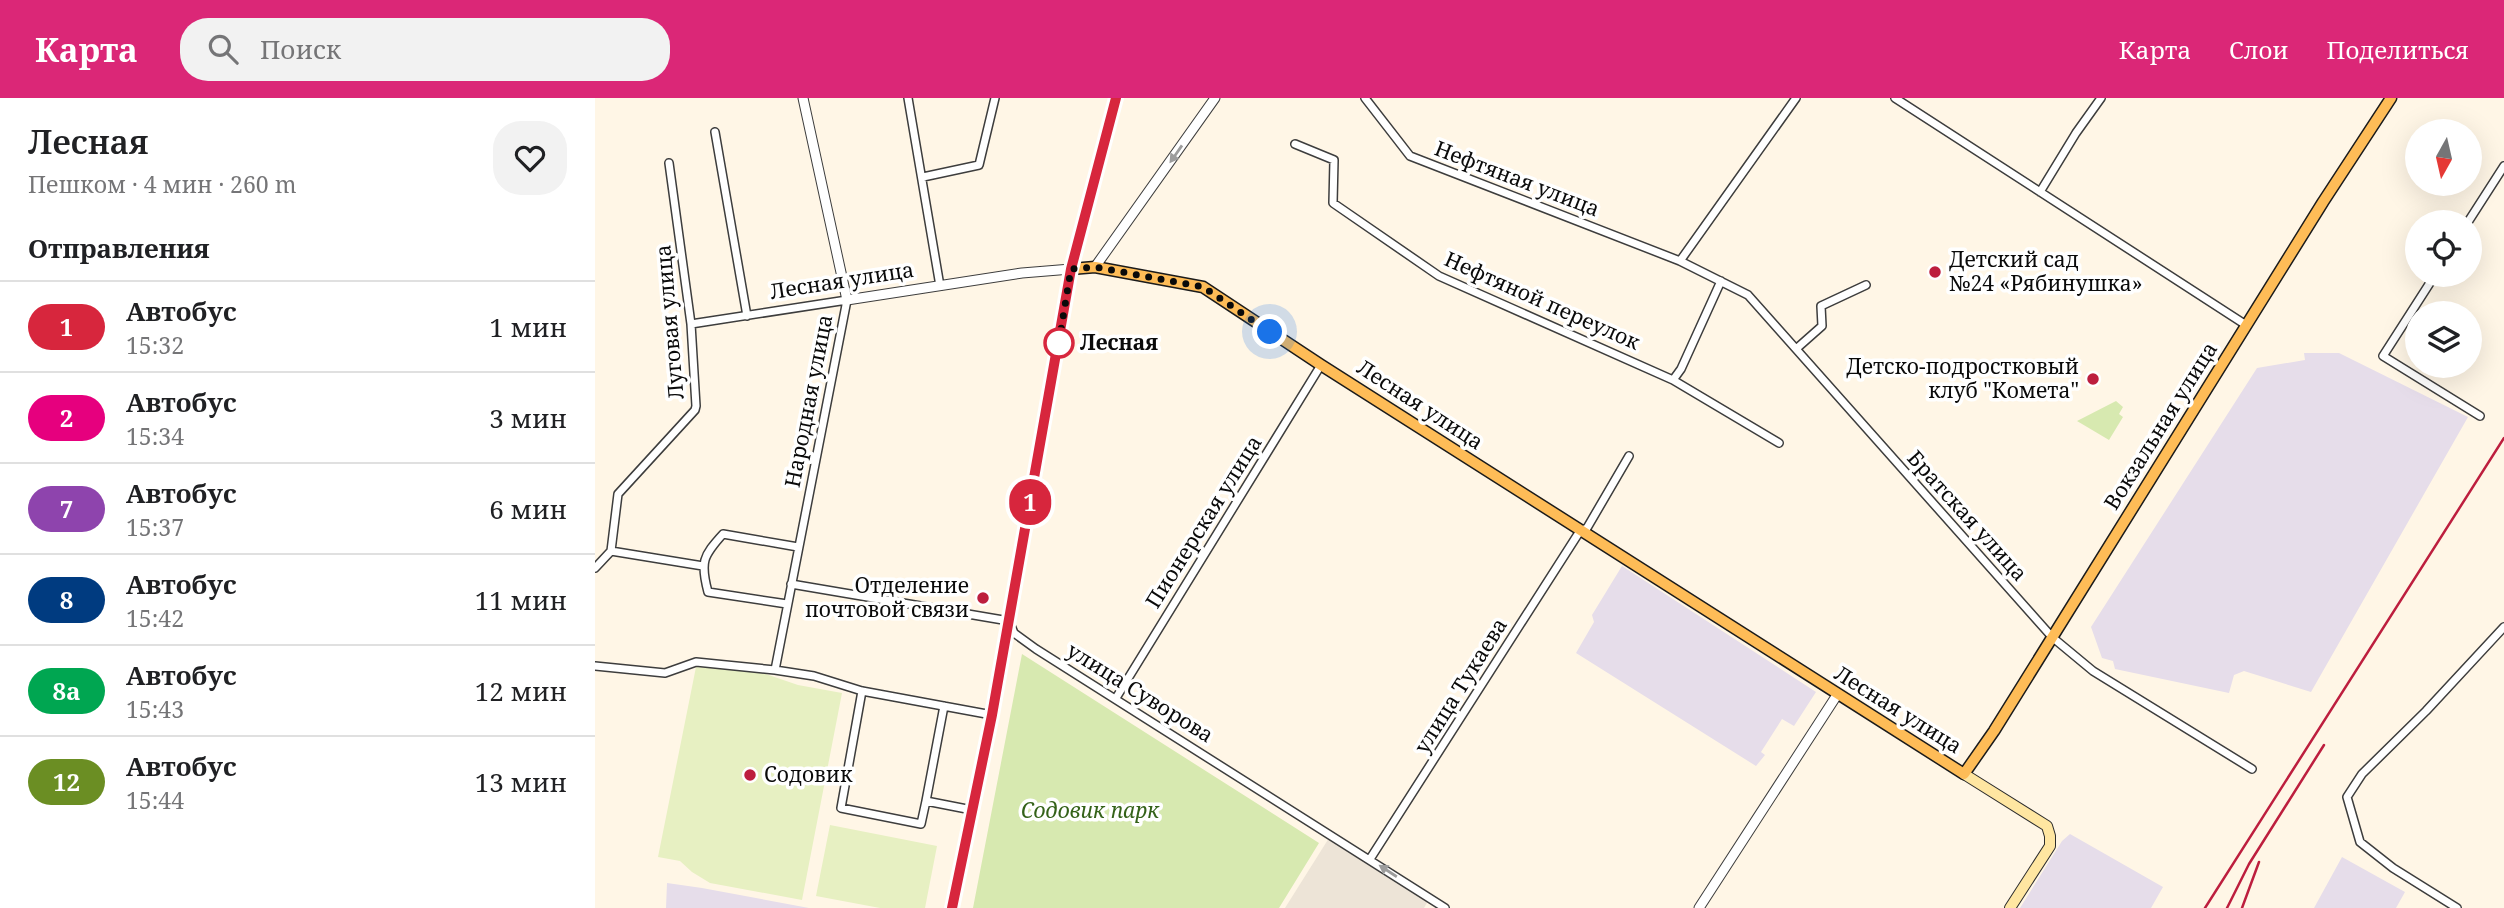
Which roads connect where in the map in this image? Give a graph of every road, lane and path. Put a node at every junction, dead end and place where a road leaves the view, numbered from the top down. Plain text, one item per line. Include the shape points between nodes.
1 (803, 98) edge
2 (908, 98) edge
3 (995, 98) edge
4 (1116, 98) edge
5 (1215, 98) edge
6 (1365, 98) edge
7 (1796, 98) edge
8 (1895, 98) edge
9 (2101, 98) edge
10 (2391, 98) edge
11 (715, 132) dead end
12 (1295, 144) dead end
13 (669, 163) dead end
14 (2504, 166) edge
15 (923, 177) junction
16 (2040, 191) junction
17 (2476, 210) edge
18 (1680, 261) junction
19 (1095, 267) junction
20 (1071, 269) junction
21 (1721, 281) junction
22 (1866, 285) dead end
23 (940, 286) junction
24 (2427, 287) edge
25 (847, 300) junction
26 (747, 316) junction
27 (691, 324) junction
28 (2246, 326) junction
29 (1796, 349) junction
30 (1321, 365) junction
31 (1673, 380) junction
32 (2480, 416) dead end
33 (1779, 443) dead end
34 (1629, 456) dead end
35 (1580, 531) junction
36 (797, 547) junction
37 (611, 551) junction
38 (703, 566) junction
39 (595, 568) edge
40 (791, 584) junction
41 (787, 604) junction
42 (1009, 621) junction
43 (2504, 627) edge
44 (1009, 637) junction
45 (2052, 637) junction
46 (595, 666) edge
47 (775, 670) junction
48 (862, 691) junction
49 (1837, 695) junction
50 (1116, 698) junction
51 (944, 706) junction
52 (992, 715) junction
53 (2252, 769) dead end
54 (1963, 774) junction
55 (926, 801) junction
56 (972, 810) junction
57 (1370, 859) junction
58 (952, 908) edge
59 (1445, 908) edge
60 (1699, 908) edge
61 (2010, 908) edge
62 (2457, 908) edge

1 - 25 street, Народная улица
2 - 15 street
3 - 15 street via 979,165
4 - 20 main road
5 -> 19 street
6 - 18 street, Нефтяная улица via 1410,156
7 - 18 street
8 - 16 street
9 - 16 street
10 - 28 main road, Вокзальная улица
11 - 26 street
12 - 31 street, Нефтяной переулок via 1334,160 1333,203 1439,276
13 - 27 street, Луговая улица
14 - 17 street
15 - 23 street
16 - 28 street
18 - 21 street, Братская улица
19 - 20 main road, Лесная улица
19 - 30 main road, Лесная улица via 1203,287
20 - 23 street, Лесная улица
20 - 42 main road
21 - 29 street, Братская улица via 1748,295
21 - 31 street
22 - 29 street via 1821,306 1822,326
23 - 25 street, Лесная улица
24 - 32 street via 2383,356
25 - 26 street, Лесная улица
25 - 36 street, Народная улица
26 - 27 street, Лесная улица
27 - 37 street, Луговая улица via 695,410 618,494
28 - 45 main road, Вокзальная улица
29 - 45 street, Братская улица
30 - 35 main road, Лесная улица
30 - 50 street, Пионерская улица
31 - 33 street, Нефтяной переулок
34 - 35 street, улица Тукаева via 1587,528
35 - 49 main road, Лесная улица
35 - 57 street, улица Тукаева
36 - 38 street via 723,534 705,555
36 - 40 street, Народная улица
37 - 38 street
37 - 39 street
38 - 41 street via 708,592
40 - 41 street, Народная улица
40 - 42 street
41 - 47 street, Народная улица
42 - 44 main road
43 - 62 street via 2362,774 2347,797 2360,842
44 - 50 street, улица Суворова
44 - 52 main road
45 - 53 street, Братская улица via 2093,671
45 - 54 main road, Вокзальная улица
46 - 47 street via 665,673 696,662
47 - 48 street
48 - 51 street
48 - 55 street via 841,808 921,824
49 - 54 main road, Лесная улица
49 - 60 street
50 - 57 street, улица Суворова
51 - 52 street
51 - 55 street
52 - 56 main road
54 - 61 main road, Лесная улица via 2047,826 2050,846
55 - 56 street
56 - 58 main road
59 -> 57 street, улица Суворова

